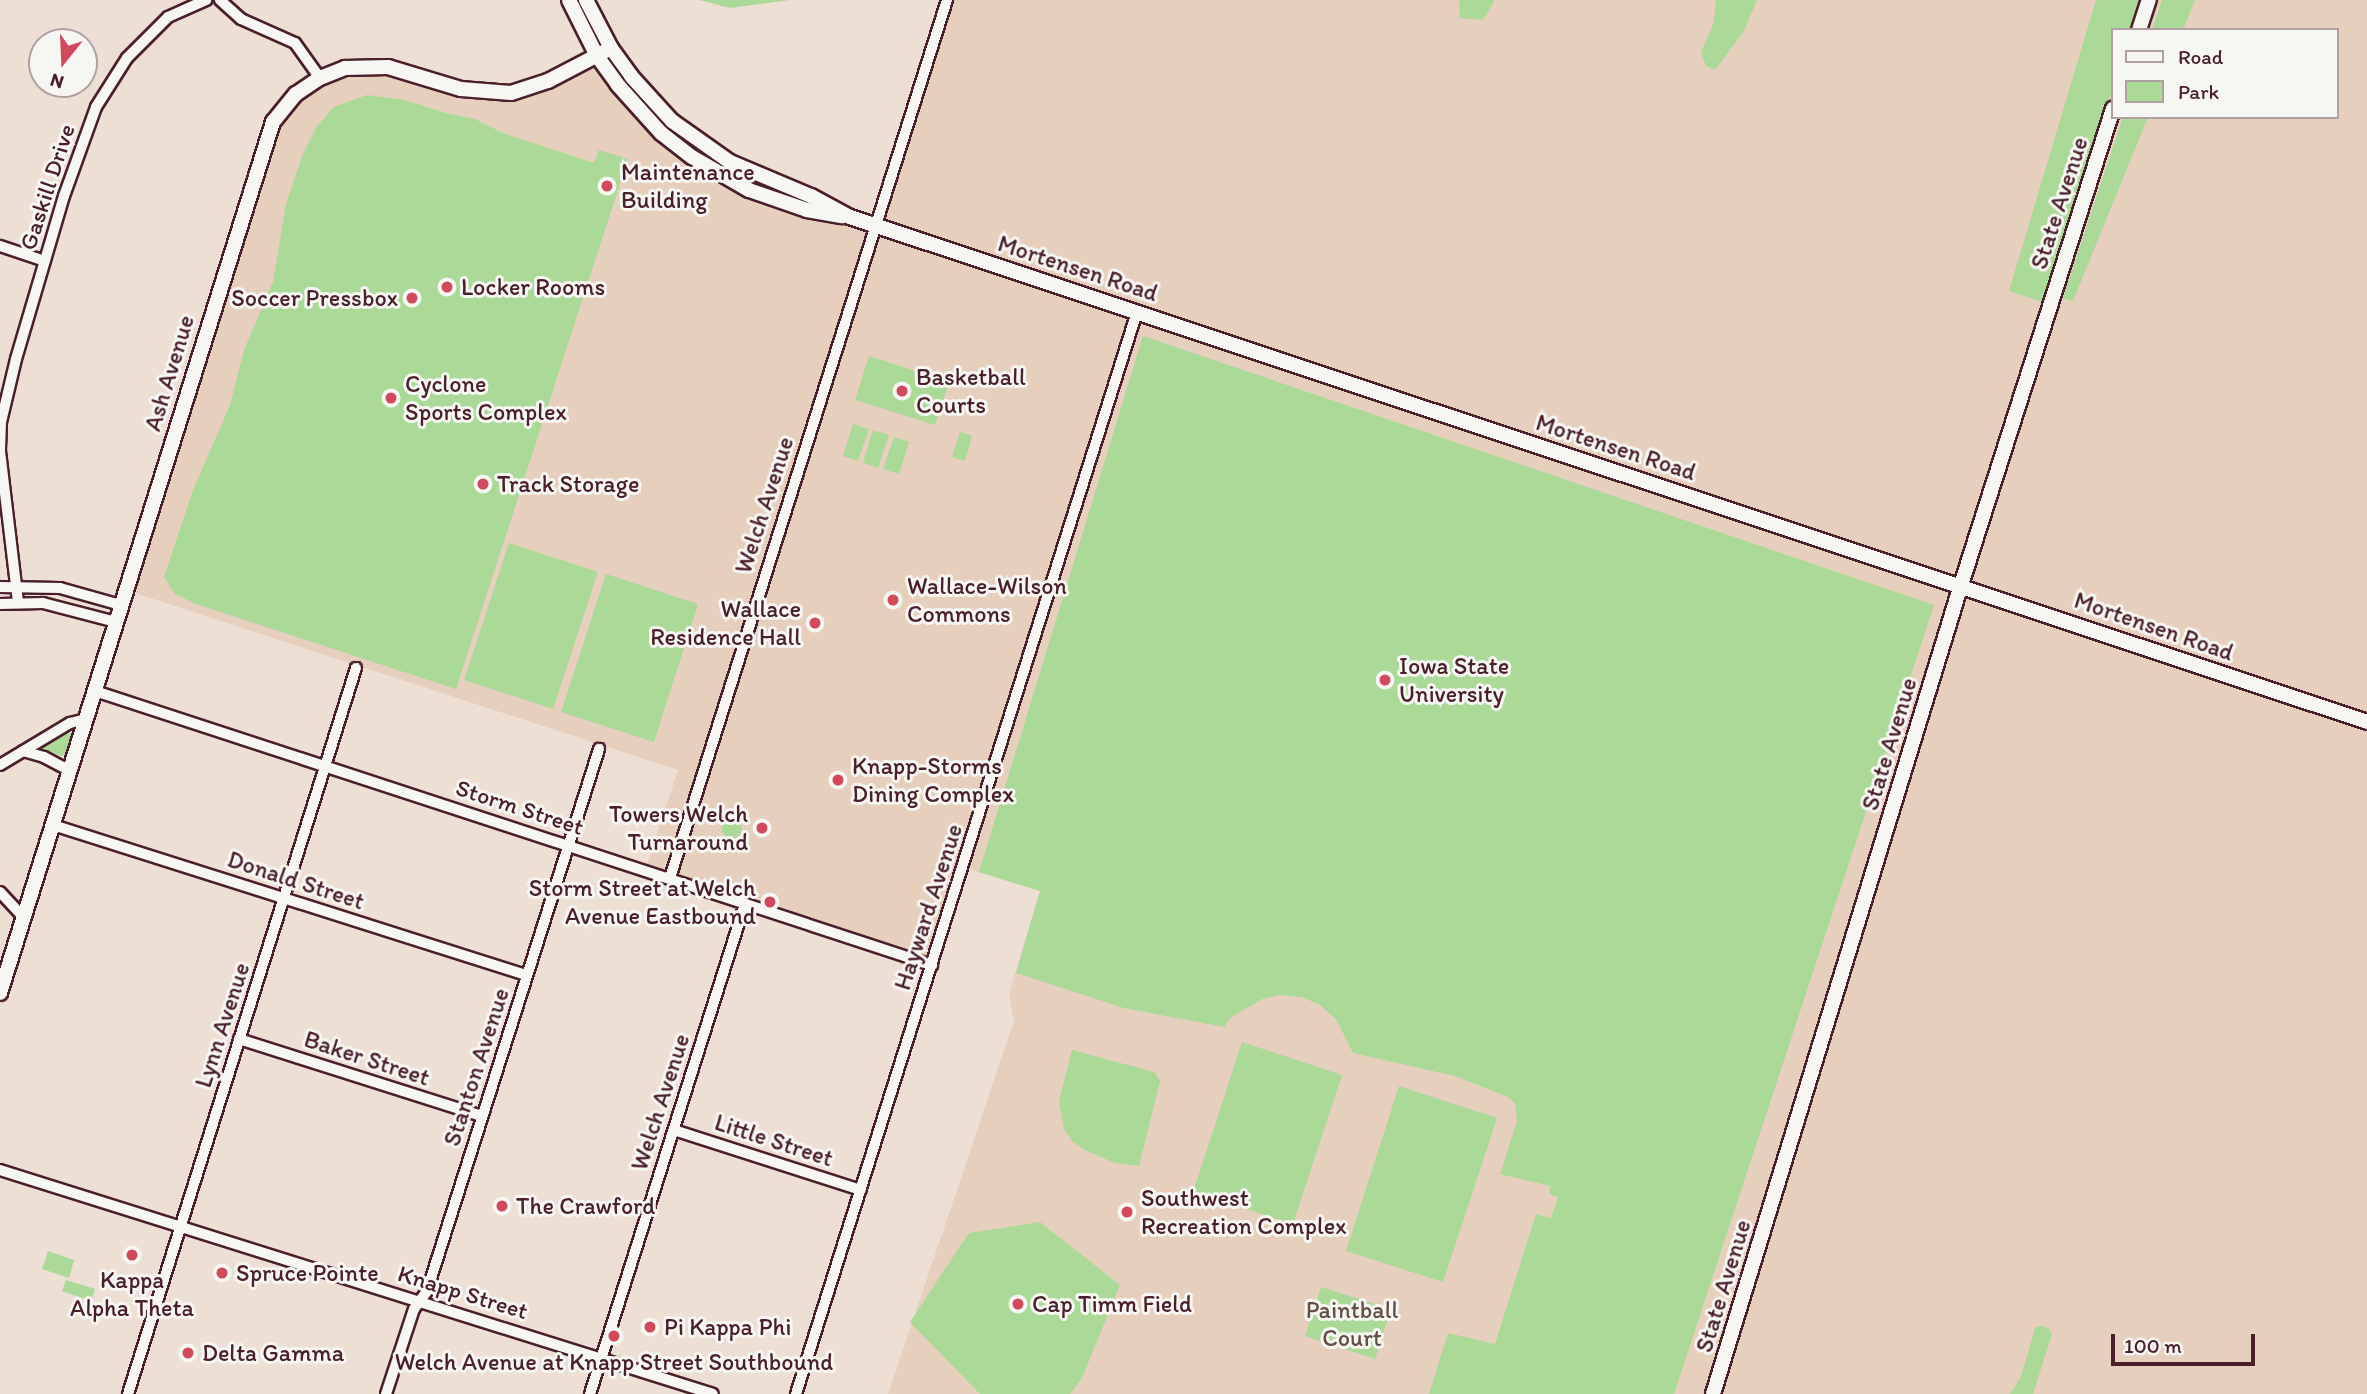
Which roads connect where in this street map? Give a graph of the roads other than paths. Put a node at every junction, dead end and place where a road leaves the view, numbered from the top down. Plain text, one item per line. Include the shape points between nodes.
1 (206, 0) edge
2 (220, 0) edge
3 (569, 0) edge
4 (586, 0) edge
5 (947, 0) edge
6 (2149, 0) edge
7 (2140, 28) edge
8 (611, 48) junction
9 (597, 56) junction
10 (320, 78) junction
11 (2112, 112) edge
12 (850, 217) junction
13 (875, 225) junction
14 (0, 246) edge
15 (45, 261) junction
16 (1137, 312) junction
17 (16, 585) junction
18 (1961, 585) junction
19 (0, 587) edge
20 (18, 602) junction
21 (0, 604) edge
22 (121, 606) junction
23 (116, 622) junction
24 (356, 668) dead end
25 (95, 691) junction
26 (86, 719) junction
27 (2367, 722) edge
28 (599, 749) dead end
29 (23, 751) junction
30 (0, 765) edge
31 (326, 766) junction
32 (70, 772) junction
33 (53, 825) junction
34 (568, 844) junction
35 (670, 878) junction
36 (0, 892) edge
37 (284, 898) junction
38 (745, 904) junction
39 (24, 918) junction
40 (932, 965) junction
41 (527, 975) junction
42 (0, 993) edge
43 (239, 1039) junction
44 (482, 1116) junction
45 (674, 1130) junction
46 (0, 1170) edge
47 (861, 1191) junction
48 (180, 1226) junction
49 (418, 1301) junction
50 (602, 1358) junction
51 (128, 1394) edge
52 (386, 1394) edge
53 (590, 1394) edge
54 (713, 1394) edge
55 (796, 1394) edge
56 (1713, 1394) edge

1 - 15 street, Gaskill Drive via 181,8 153,28 117,72 80,144
2 - 10 street via 241,19 295,43
3 - 9 street, Mortensen Road
4 - 8 street, Mortensen Road
5 - 13 street, Welch Avenue
6 - 7 street
8 - 9 street, Ash Avenue
8 - 12 street, Mortensen Road via 672,121 730,162
9 - 10 street, Ash Avenue via 548,81 511,93 461,89 379,66 345,68
9 - 12 street, Mortensen Road via 661,133 692,157 749,190 807,210
10 - 22 street, Ash Avenue via 288,103 269,130
11 - 18 street, State Avenue
12 - 13 street, Mortensen Road
13 - 16 street, Mortensen Road
13 - 35 street, Welch Avenue
14 - 15 street
15 - 17 street, Gaskill Drive via 1,422 0,450
16 - 18 street, Mortensen Road
16 - 40 street, Hayward Avenue
17 - 19 street
17 - 20 street, Gaskill Drive
17 - 22 street via 60,588
18 - 27 street, Mortensen Road
18 - 56 street, State Avenue
20 - 21 street
20 - 23 street via 53,605
22 - 23 street, Ash Avenue
23 - 25 street, Ash Avenue
24 - 31 street, Lynn Avenue
25 - 26 street, Ash Avenue
25 - 31 street, Storm Street
26 - 29 street via 70,723
26 - 32 street, Ash Avenue
28 - 34 street, Stanton Avenue
29 - 30 street
29 - 32 street
31 - 34 street, Storm Street
31 - 37 street, Lynn Avenue
32 - 33 street, Ash Avenue
33 - 37 street, Donald Street
33 - 39 street, Ash Avenue
34 - 35 street, Storm Street
34 - 41 street, Stanton Avenue
35 - 38 street, Storm Street
36 - 39 street
37 - 41 street, Donald Street
37 - 43 street, Lynn Avenue
38 - 40 street, Storm Street
38 - 45 street, Welch Avenue
39 - 42 street, Ash Avenue
40 - 47 street, Hayward Avenue
41 - 44 street, Stanton Avenue
43 - 44 street, Baker Street
43 - 48 street, Lynn Avenue
44 - 49 street, Stanton Avenue via 427,1291
45 - 47 street, Little Street
45 - 50 street, Welch Avenue
46 - 48 street, Knapp Street
47 - 55 street, Hayward Avenue
48 - 49 street, Knapp Street
48 - 51 street, Lynn Avenue
49 - 50 street, Knapp Street
49 - 52 street, Stanton Avenue
50 - 53 street, Welch Avenue
50 - 54 street, Knapp Street

